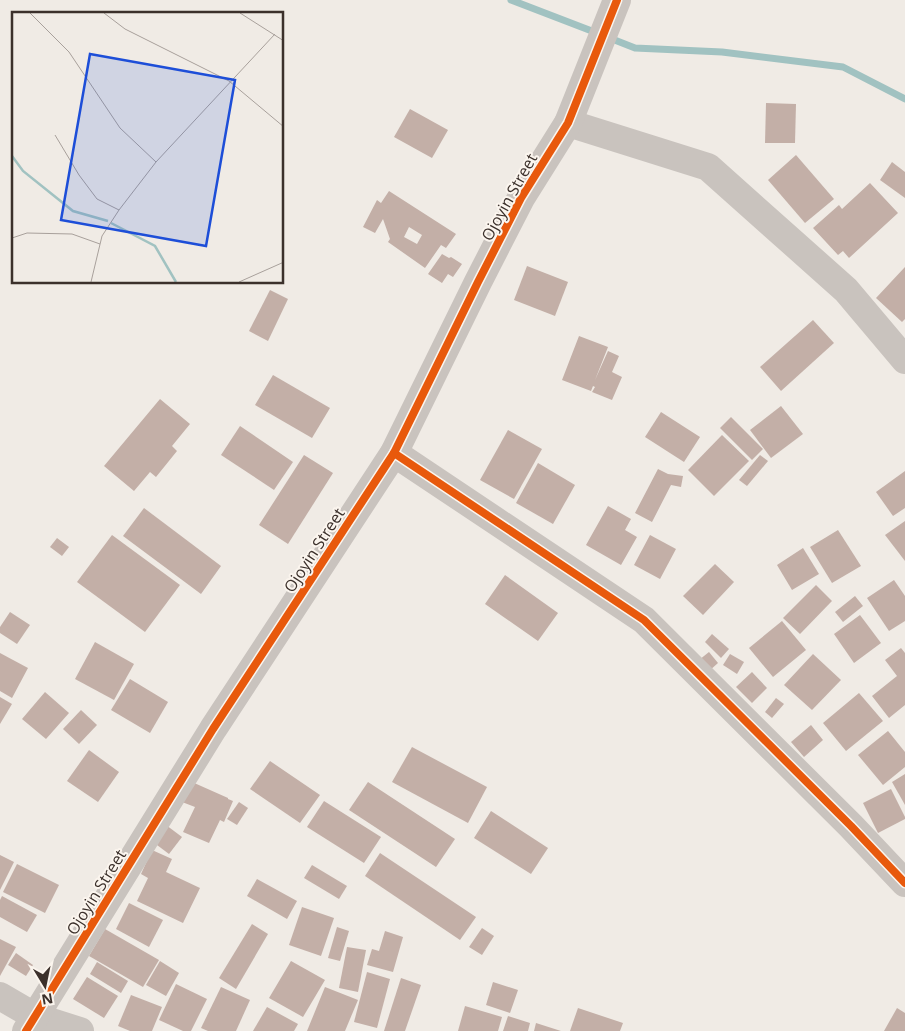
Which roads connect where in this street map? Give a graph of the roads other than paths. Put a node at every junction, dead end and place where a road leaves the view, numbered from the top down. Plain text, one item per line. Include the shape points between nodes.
1 (617, 1) edge
2 (568, 123) junction
3 (905, 360) edge
4 (394, 453) junction
5 (905, 883) edge
6 (0, 996) edge
7 (31, 1024) edge
8 (80, 1031) edge

1 - 2 street, Ojoyin Street
2 - 3 street via 708,167 846,290
2 - 4 street, Ojoyin Street via 521,198
4 - 5 street via 644,620
4 - 7 street, Ojoyin Street via 212,729
6 - 7 street
7 - 8 street

